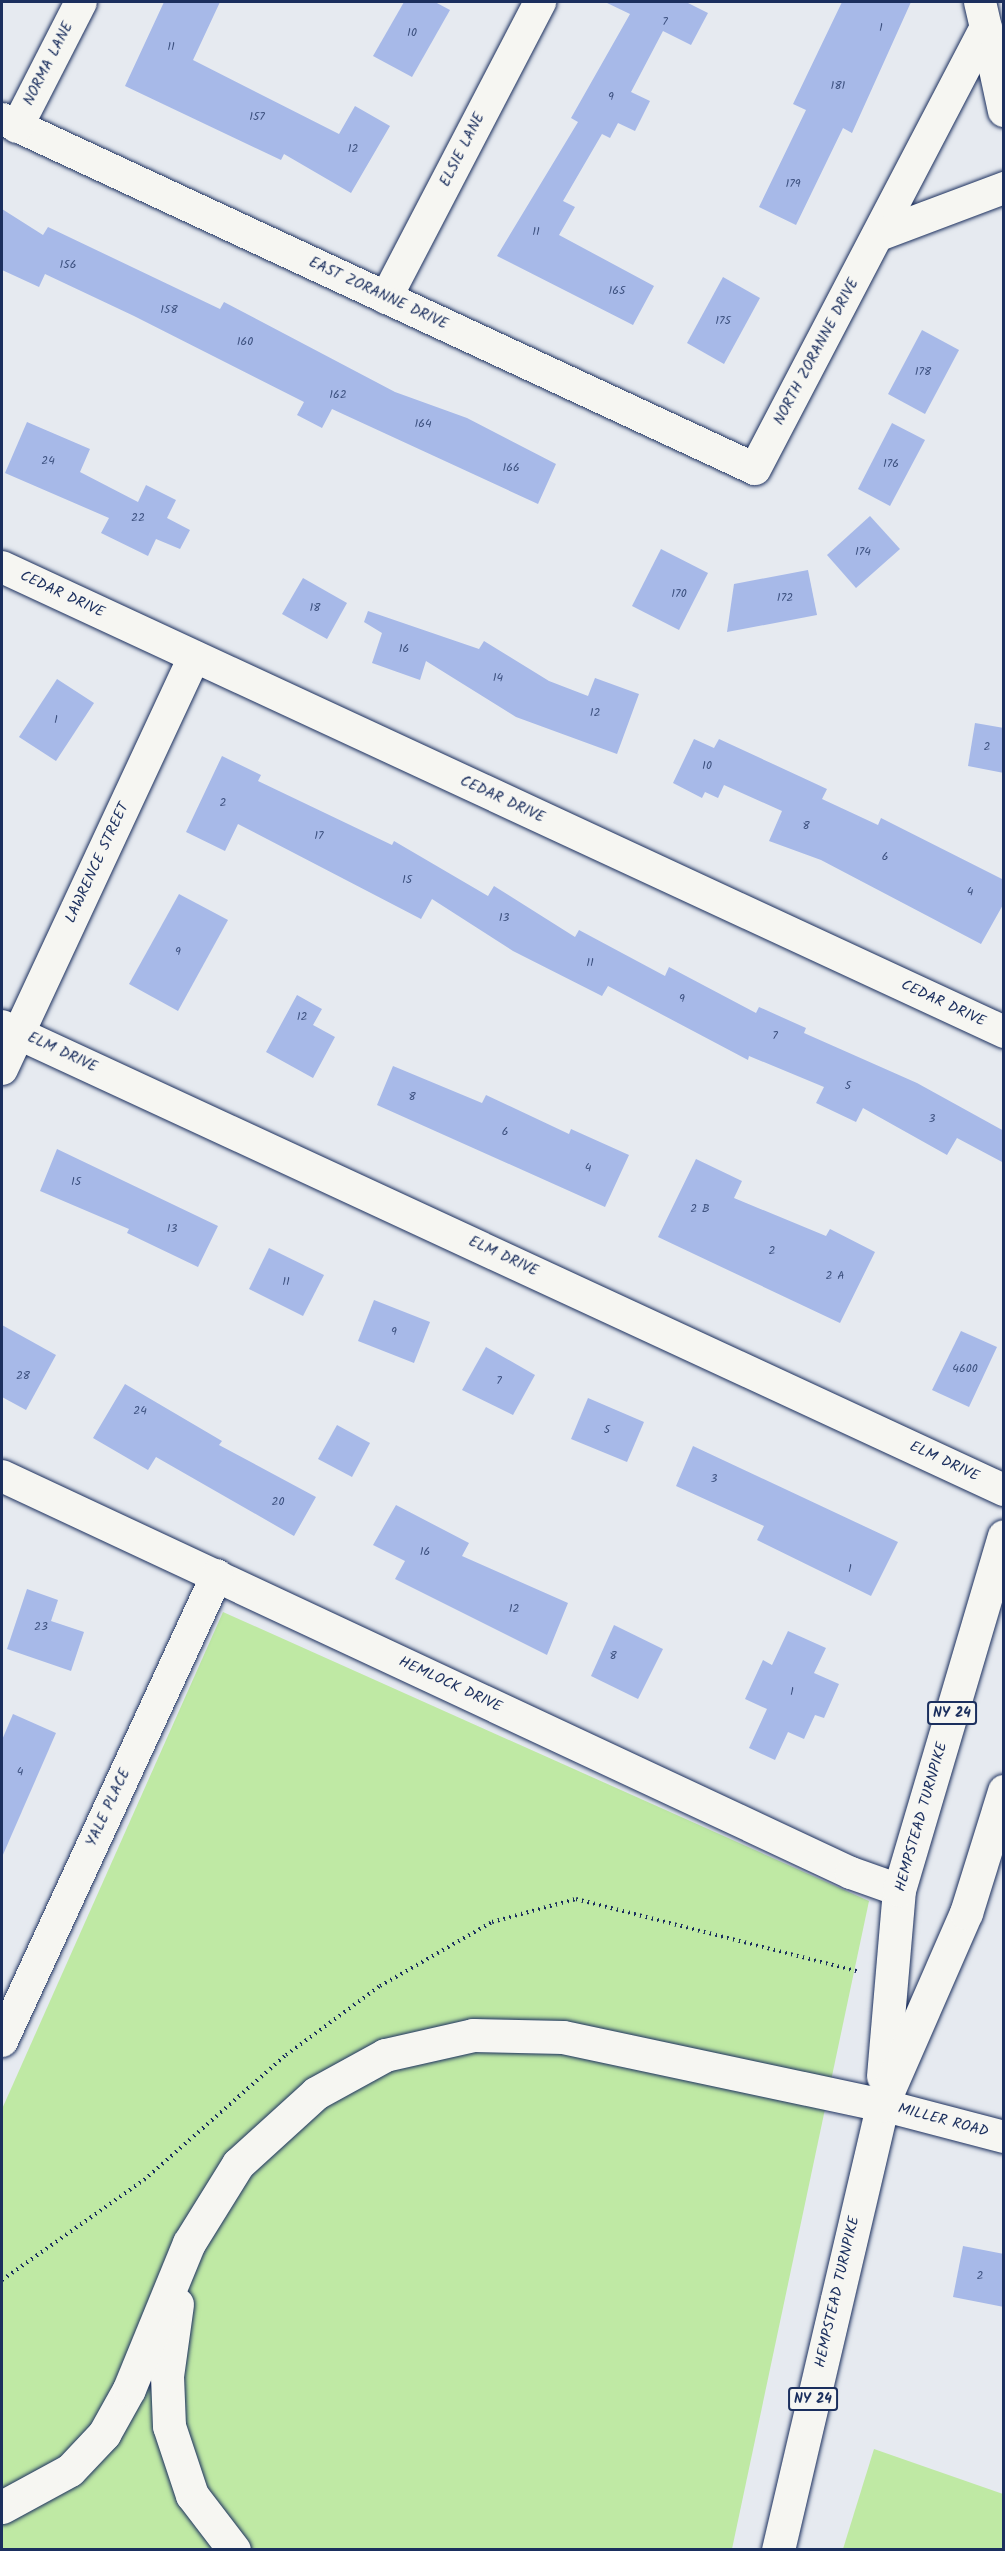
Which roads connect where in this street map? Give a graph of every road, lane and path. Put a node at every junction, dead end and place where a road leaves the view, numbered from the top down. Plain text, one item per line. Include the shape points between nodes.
1 (81, 2) edge
2 (540, 2) edge
3 (983, 15) edge
4 (1004, 111) edge
5 (10, 123) edge
6 (1004, 188) edge
7 (879, 235) junction
8 (386, 298) junction
9 (755, 469) joint
10 (2, 567) edge
11 (194, 657) junction
12 (10, 1030) edge
13 (1004, 1032) edge
14 (2, 1069) edge
15 (2, 1476) edge
16 (1004, 1490) edge
17 (1004, 1536) edge
18 (217, 1575) junction
19 (1004, 1776) edge
20 (1000, 1801) edge
21 (899, 1890) junction
22 (2, 2041) edge
23 (882, 2105) junction
24 (1004, 2137) edge
25 (189, 2243) junction
26 (2, 2507) edge
27 (234, 2550) edge
28 (778, 2550) edge

1 - 5 street, NORMA LANE
2 - 8 street, ELSIE LANE
3 - 4 street
3 - 7 street, NORTH ZORANNE DRIVE
5 - 8 street, EAST ZORANNE DRIVE
6 - 7 street
7 - 9 street, NORTH ZORANNE DRIVE
8 - 9 street, EAST ZORANNE DRIVE
10 - 11 street, CEDAR DRIVE
11 - 12 street, LAWRENCE STREET
11 - 13 street, CEDAR DRIVE
12 - 14 street, LAWRENCE STREET
12 - 16 street, ELM DRIVE
15 - 18 street, HEMLOCK DRIVE
17 - 21 main road, HEMPSTEAD TURNPIKE / NY 24
18 - 21 street, HEMLOCK DRIVE via 851,1874
18 - 22 street, YALE PLACE
19 - 20 main road, HEMPSTEAD TURNPIKE
20 - 23 main road, HEMPSTEAD TURNPIKE / NY 24 via 966,1913
21 - 23 main road, HEMPSTEAD TURNPIKE / NY 24
23 - 24 street, MILLER ROAD
23 - 25 main road via 563,2037 511,2032 425,2042 352,2071 289,2114 238,2164
23 - 28 main road, HEMPSTEAD TURNPIKE / NY 24
25 - 26 main road via 129,2389 104,2434 70,2470
25 - 27 main road via 170,2346 169,2426 192,2495

